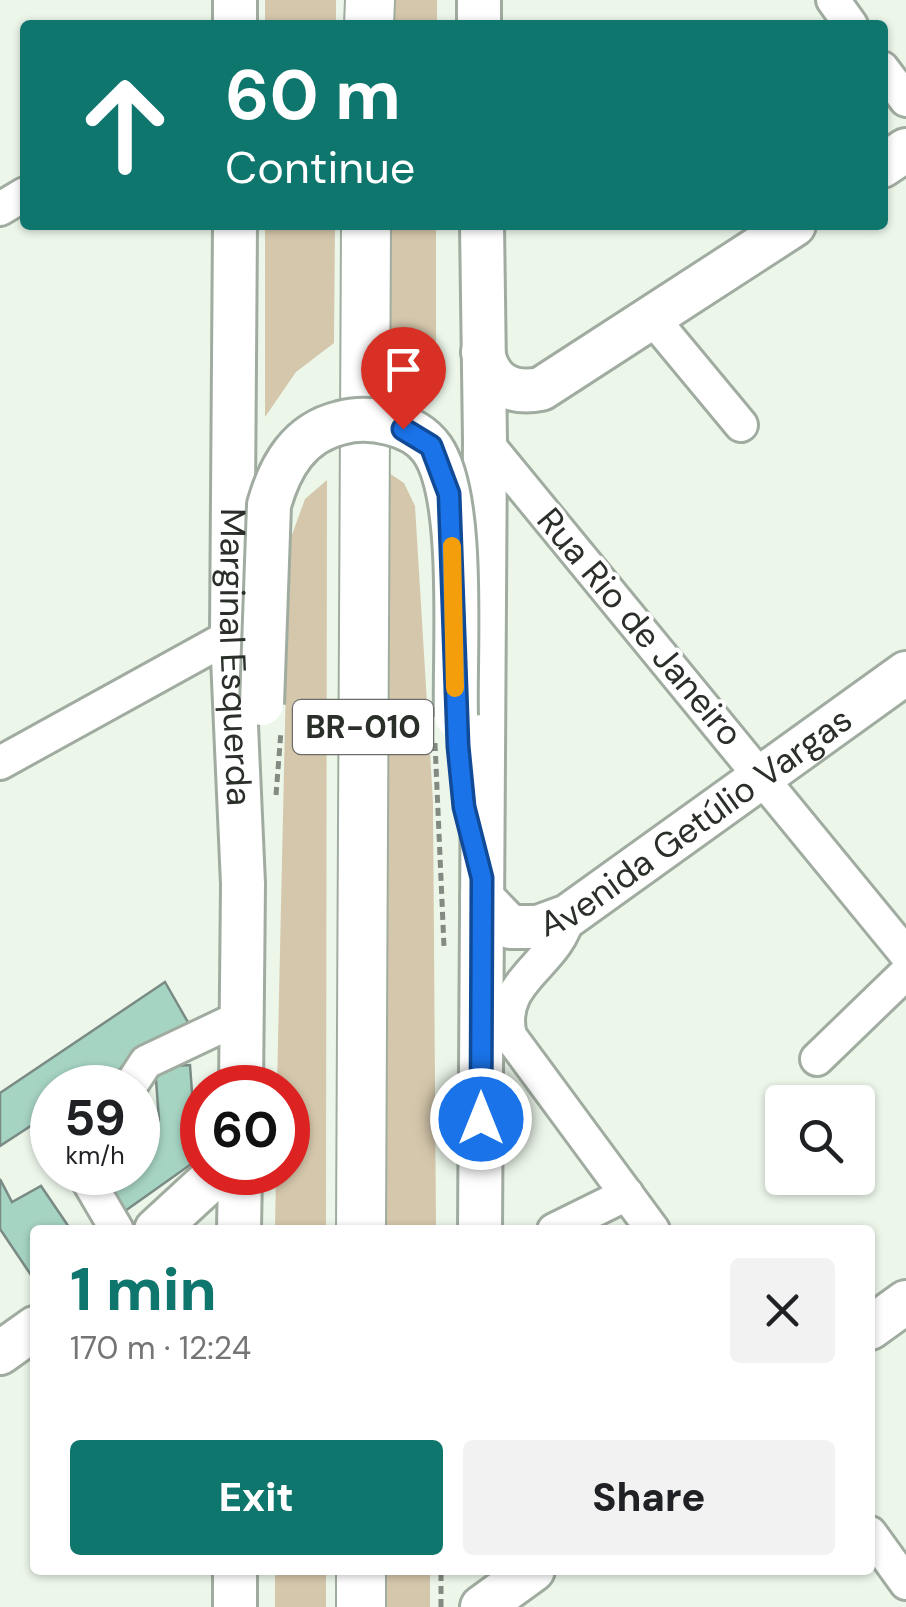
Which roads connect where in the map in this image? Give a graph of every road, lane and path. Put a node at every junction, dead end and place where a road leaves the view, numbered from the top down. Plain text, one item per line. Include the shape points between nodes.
1 (888, 76) edge
2 (906, 100) edge
3 (235, 230) edge
4 (366, 230) edge
5 (482, 230) edge
6 (786, 230) edge
7 (653, 319) junction
8 (483, 352) junction
9 (741, 425) dead end
10 (485, 441) junction
11 (232, 634) junction
12 (906, 673) edge
13 (0, 762) edge
14 (762, 774) junction
15 (243, 884) junction
16 (482, 888) junction
17 (568, 916) junction
18 (906, 954) edge
19 (906, 973) edge
20 (241, 1017) junction
21 (816, 1059) dead end
22 (144, 1065) edge
23 (241, 1065) edge
24 (627, 1194) junction
25 (97, 1195) edge
26 (193, 1195) edge
27 (240, 1195) edge
28 (115, 1225) edge
29 (161, 1225) edge
30 (239, 1225) edge
31 (361, 1225) edge
32 (480, 1225) edge
33 (564, 1225) edge
34 (649, 1225) edge
35 (906, 1302) edge
36 (875, 1324) edge
37 (30, 1332) edge
38 (0, 1353) edge
39 (875, 1540) edge
40 (235, 1575) edge
41 (361, 1575) edge
42 (441, 1575) edge
43 (478, 1575) edge
44 (526, 1575) edge
45 (906, 1583) edge
46 (235, 1607) edge
47 (361, 1607) edge
48 (441, 1607) edge
49 (480, 1607) edge

1 - 2 street
3 - 11 main road, Marginal Esquerda
4 - 31 highway, BR-010
5 - 8 main road, BR-010
6 - 7 main road
7 - 8 main road via 568,376 529,392 492,378
7 - 9 street
8 - 10 main road, BR-010
10 - 14 street, Rua Rio de Janeiro
10 - 16 main road, BR-010
11 - 13 street
11 - 15 main road, Marginal Esquerda
12 - 14 main road, Avenida Getúlio Vargas
14 - 17 main road, Avenida Getúlio Vargas
14 - 18 street, Rua Rio de Janeiro
15 - 16 main road, bridge via 255,812 269,505 277,477 308,436 368,420 417,435 444,472 464,807
15 - 20 main road, Marginal Esquerda
16 - 17 main road, Avenida Getúlio Vargas via 510,927 538,927
16 - 32 main road, BR-010
17 - 24 street via 558,944 512,992 507,1022 519,1050
19 - 21 street
20 - 22 street
20 - 23 main road, Marginal Esquerda
24 - 33 street
24 - 34 street
25 - 28 street
26 - 29 main road
27 - 30 main road
35 - 36 main road
37 - 38 main road
39 - 45 street
40 - 46 main road
41 - 47 highway
42 - 48 path
43 - 49 main road
44 - 49 main road

